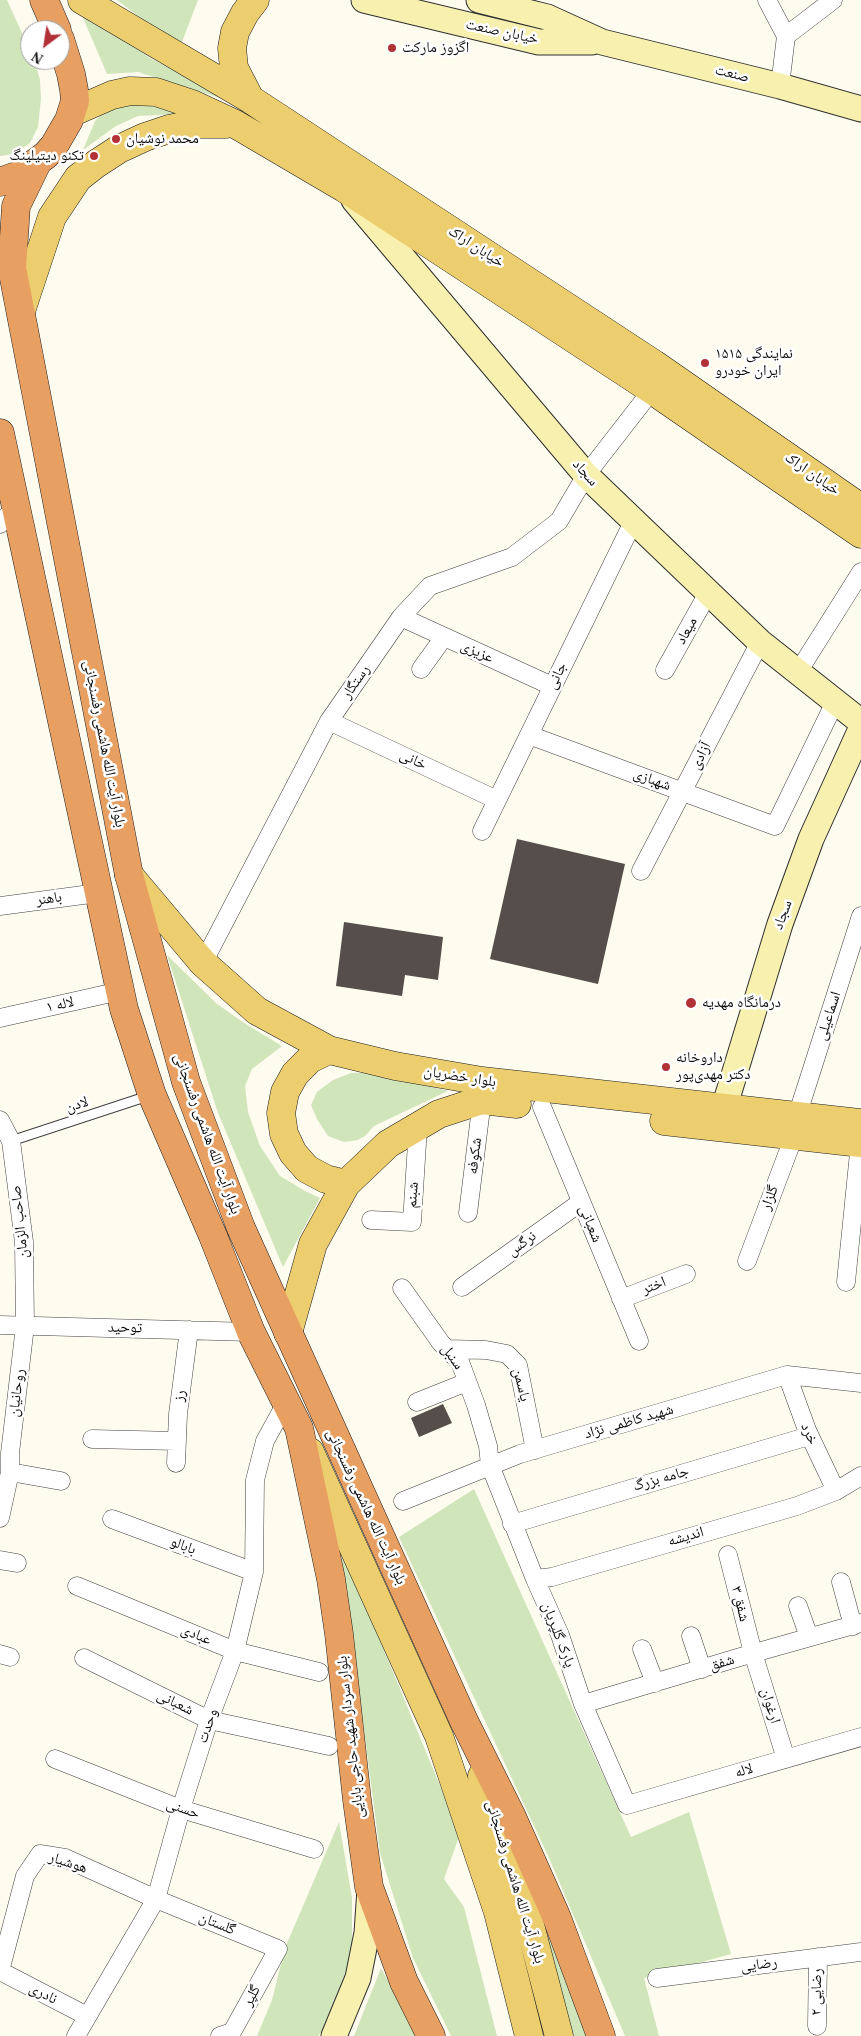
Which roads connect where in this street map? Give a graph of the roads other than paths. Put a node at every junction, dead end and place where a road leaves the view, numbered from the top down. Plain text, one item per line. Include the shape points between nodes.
1 (44, 0) edge
2 (82, 0) edge
3 (255, 0) edge
4 (364, 0) edge
5 (767, 0) edge
6 (833, 0) edge
7 (484, 1) edge
8 (52, 20) edge
9 (786, 36) junction
10 (602, 42) junction
11 (70, 70) edge
12 (780, 86) junction
13 (250, 99) junction
14 (861, 109) edge
15 (73, 112) junction
16 (235, 124) junction
17 (37, 163) junction
18 (0, 182) edge
19 (344, 188) junction
20 (6, 270) edge
21 (21, 311) junction
22 (652, 390) junction
23 (0, 434) edge
24 (586, 475) junction
25 (861, 508) edge
26 (8, 515) edge
27 (633, 522) junction
28 (861, 534) edge
29 (861, 572) edge
30 (708, 593) junction
31 (402, 617) junction
32 (444, 637) junction
33 (760, 642) junction
34 (421, 669) dead end
35 (665, 670) dead end
36 (798, 672) junction
37 (552, 686) junction
38 (835, 702) junction
39 (329, 721) junction
40 (861, 722) edge
41 (861, 729) edge
42 (529, 735) junction
43 (682, 792) junction
44 (497, 800) junction
45 (482, 831) dead end
46 (641, 871) dead end
47 (129, 875) junction
48 (98, 893) junction
49 (0, 906) edge
50 (861, 916) edge
51 (203, 963) junction
52 (120, 991) junction
53 (0, 1018) edge
54 (329, 1050) junction
55 (152, 1095) junction
56 (482, 1100) junction
57 (542, 1107) junction
58 (724, 1108) junction
59 (0, 1120) edge
60 (861, 1123) edge
61 (418, 1126) junction
62 (796, 1126) junction
63 (11, 1141) junction
64 (861, 1143) edge
65 (346, 1184) junction
66 (581, 1202) junction
67 (468, 1213) dead end
68 (371, 1220) dead end
69 (747, 1261) dead end
70 (686, 1274) dead end
71 (846, 1282) dead end
72 (462, 1287) dead end
73 (402, 1288) dead end
74 (621, 1299) junction
75 (0, 1325) edge
76 (25, 1326) junction
77 (190, 1330) junction
78 (251, 1332) junction
79 (288, 1333) junction
80 (639, 1341) dead end
81 (447, 1349) junction
82 (787, 1376) junction
83 (467, 1382) junction
84 (861, 1383) edge
85 (287, 1401) junction
86 (417, 1402) dead end
87 (299, 1428) junction
88 (810, 1436) junction
89 (92, 1439) dead end
90 (177, 1441) junction
91 (535, 1450) junction
92 (5, 1453) edge
93 (176, 1463) dead end
94 (490, 1465) junction
95 (10, 1472) junction
96 (861, 1476) edge
97 (61, 1481) dead end
98 (836, 1491) junction
99 (403, 1501) dead end
100 (0, 1518) edge
101 (112, 1519) dead end
102 (512, 1524) junction
103 (728, 1555) dead end
104 (0, 1560) edge
105 (17, 1563) dead end
106 (254, 1572) junction
107 (535, 1579) junction
108 (841, 1582) dead end
109 (77, 1586) dead end
110 (798, 1606) dead end
111 (857, 1624) edge
112 (691, 1636) dead end
113 (809, 1637) junction
114 (642, 1649) dead end
115 (235, 1651) junction
116 (753, 1653) junction
117 (84, 1658) dead end
118 (702, 1669) junction
119 (318, 1672) dead end
120 (655, 1683) junction
121 (583, 1704) junction
122 (209, 1720) junction
123 (464, 1722) junction
124 (861, 1738) edge
125 (329, 1746) dead end
126 (55, 1759) dead end
127 (786, 1759) junction
128 (627, 1805) joint
129 (181, 1809) junction
130 (314, 1849) dead end
131 (370, 1889) junction
132 (156, 1899) junction
133 (278, 1949) joint
134 (861, 1952) edge
135 (818, 1958) junction
136 (0, 1972) edge
137 (657, 1978) dead end
138 (86, 2016) junction
139 (817, 2026) dead end
140 (76, 2036) edge
141 (220, 2036) edge
142 (334, 2036) edge
143 (431, 2036) edge
144 (529, 2036) edge
145 (559, 2036) edge
146 (601, 2036) edge

1 - 8 highway
2 - 13 main road, خیابان اراک
3 - 13 main road via 235,32 232,48 234,68
4 - 10 street, خیابان صنعت via 539,42
5 - 9 street
6 - 9 street
7 - 10 street, خیابان صنعت via 547,17
9 - 12 street
10 - 12 street, صنعت
11 - 15 highway via 74,90
12 - 14 street, صنعت
13 - 25 main road, خیابان اراک via 654,364
15 - 16 main road, خیابان اراک via 112,95 130,91 156,92
15 - 17 highway via 54,146
16 - 19 main road, خیابان اراک
16 - 21 main road via 194,124 145,137 119,149 78,178 52,217
17 - 18 highway via 19,176
17 - 20 highway, بلوار آیت الله هاشمی رفسنجانی via 16,206
19 - 22 main road, خیابان اراک
19 - 24 street, سجاد
20 - 21 highway, بلوار آیت الله هاشمی رفسنجانی
21 - 47 highway, بلوار آیت الله هاشمی رفسنجانی
22 - 24 street, رستگار
22 - 28 main road, خیابان اراک
23 - 26 highway, بلوار آیت الله هاشمی رفسنجانی
24 - 27 street, سجاد
24 - 31 street, رستگار via 559,522 512,557 430,586
26 - 48 highway, بلوار آیت الله هاشمی رفسنجانی
27 - 30 street, سجاد
27 - 37 street, جانی
29 - 36 street
30 - 33 street, سجاد
30 - 35 street, میعاد
31 - 32 street, عزیزی
31 - 39 street, رستگار
32 - 34 street
32 - 37 street, عزیزی
33 - 36 street, سجاد
33 - 43 street, آزادی
36 - 38 street, سجاد
37 - 42 street, جانی
38 - 40 street, سجاد
38 - 43 street, شهبازی via 775,826
39 - 44 street, خانی
39 - 51 street, رستگار
41 - 58 street, سجاد via 811,840 780,924
42 - 43 street, شهبازی
42 - 44 street, جانی
43 - 46 street, آزادی
44 - 45 street, جانی
47 - 51 main road, بلوار خضریان
47 - 79 highway, بلوار آیت الله هاشمی رفسنجانی via 186,1082 241,1228
48 - 49 street, باهنر
48 - 52 highway, بلوار آیت الله هاشمی رفسنجانی
50 - 62 street, اسماعیلی
51 - 54 main road, بلوار خضریان via 257,1011
52 - 53 street, لاله ۱
52 - 55 highway, بلوار آیت الله هاشمی رفسنجانی
54 - 58 main road, بلوار خضریان via 395,1066 482,1081
54 - 65 main road via 310,1059 295,1074 285,1092 281,1113 284,1134 293,1153 307,1169 326,1179
55 - 63 lane, لادن
55 - 78 highway, بلوار آیت الله هاشمی رفسنجانی
56 - 57 main road, بلوار خضریان
56 - 61 main road, بلوار خضریان via 439,1114
56 - 67 street, شکوفه
57 - 62 main road, بلوار خضریان
57 - 66 street, شعبانی
58 - 62 main road, بلوار خضریان
59 - 63 street, صاحب الزمان
60 - 62 main road, بلوار خضریان
61 - 65 main road, بلوار خضریان via 388,1144
61 - 68 street, شبنم via 412,1222
62 - 64 main road, بلوار خضریان
62 - 69 street, گلزار
63 - 76 street, صاحب الزمان via 24,1242
64 - 71 street
65 - 79 main road, بلوار خضریان via 313,1244
66 - 72 street, نرگس
66 - 74 street, شعبانی
70 - 74 street, اختر
73 - 81 street, سنبل
74 - 80 street, شعبانی
75 - 76 street, توحید
76 - 77 street, توحید
76 - 92 street, روحانیان
77 - 78 street, توحید
77 - 90 street, رز
78 - 85 highway, بلوار آیت الله هاشمی رفسنجانی
79 - 123 highway, بلوار آیت الله هاشمی رفسنجانی
81 - 83 street, سنبل via 460,1362
81 - 91 street, یاسمن via 507,1354 518,1365
82 - 84 street, شهید کاظمی نژاد
82 - 88 street, خرد
82 - 91 street, شهید کاظمی نژاد
83 - 86 street
83 - 94 street, سنبل via 488,1446
85 - 87 highway, بلوار آیت الله هاشمی رفسنجانی
85 - 106 street, وحدت via 265,1441 255,1480
87 - 131 highway, بلوار سردار شهید حاجی بابایی via 331,1579
87 - 144 main road, بلوار آیت الله هاشمی رفسنجانی via 439,1736 498,1912
88 - 98 street, خرد
88 - 102 street, جامه بزرگ
89 - 90 street
90 - 93 street, رز
91 - 94 street, شهید کاظمی نژاد
92 - 95 street, روحانیان
94 - 99 street, شهید کاظمی نژاد
94 - 102 street, پارک گلپریان
95 - 97 street
95 - 100 street, روحانیان
96 - 98 street, اندیشه
98 - 107 street, اندیشه via 797,1506 552,1577
101 - 106 street, بابالو
102 - 107 street, پارک گلپریان
103 - 116 street, شفق ۳
104 - 105 street
106 - 115 street, وحدت
107 - 121 street, پارک گلپریان via 560,1635
108 - 111 street
109 - 115 street, عبادی
110 - 113 street
111 - 113 street, شفق
112 - 118 street
113 - 116 street, شفق
114 - 120 street
115 - 119 street, عبادی
115 - 122 street, وحدت
116 - 118 street, شفق
116 - 127 street, ارغوان
117 - 122 street, شعبانی
118 - 120 street, شفق
120 - 121 street, شفق
121 - 128 street, پارک گلپریان
122 - 125 street, شعبانی
122 - 129 street, وحدت
123 - 145 main road, بلوار آیت الله هاشمی رفسنجانی via 525,1906
123 - 146 highway via 553,1909
124 - 127 street, لاله
126 - 129 street, حسنی
127 - 128 street, لاله
129 - 130 street, حسنی
129 - 132 street, وحدت
131 - 142 street via 367,1933 358,1978
131 - 143 highway, بلوار سردار شهید حاجی بابایی via 404,1982
132 - 133 street, گلستان
132 - 136 street, هوشیار via 65,1858 40,1854 25,1876
132 - 138 street, وحدت
133 - 141 street, گلپر via 232,2032
134 - 135 street, رضایی
135 - 137 street, رضایی
135 - 139 street, رضایی ۲
136 - 138 street, نادری
138 - 140 street, وحدت

